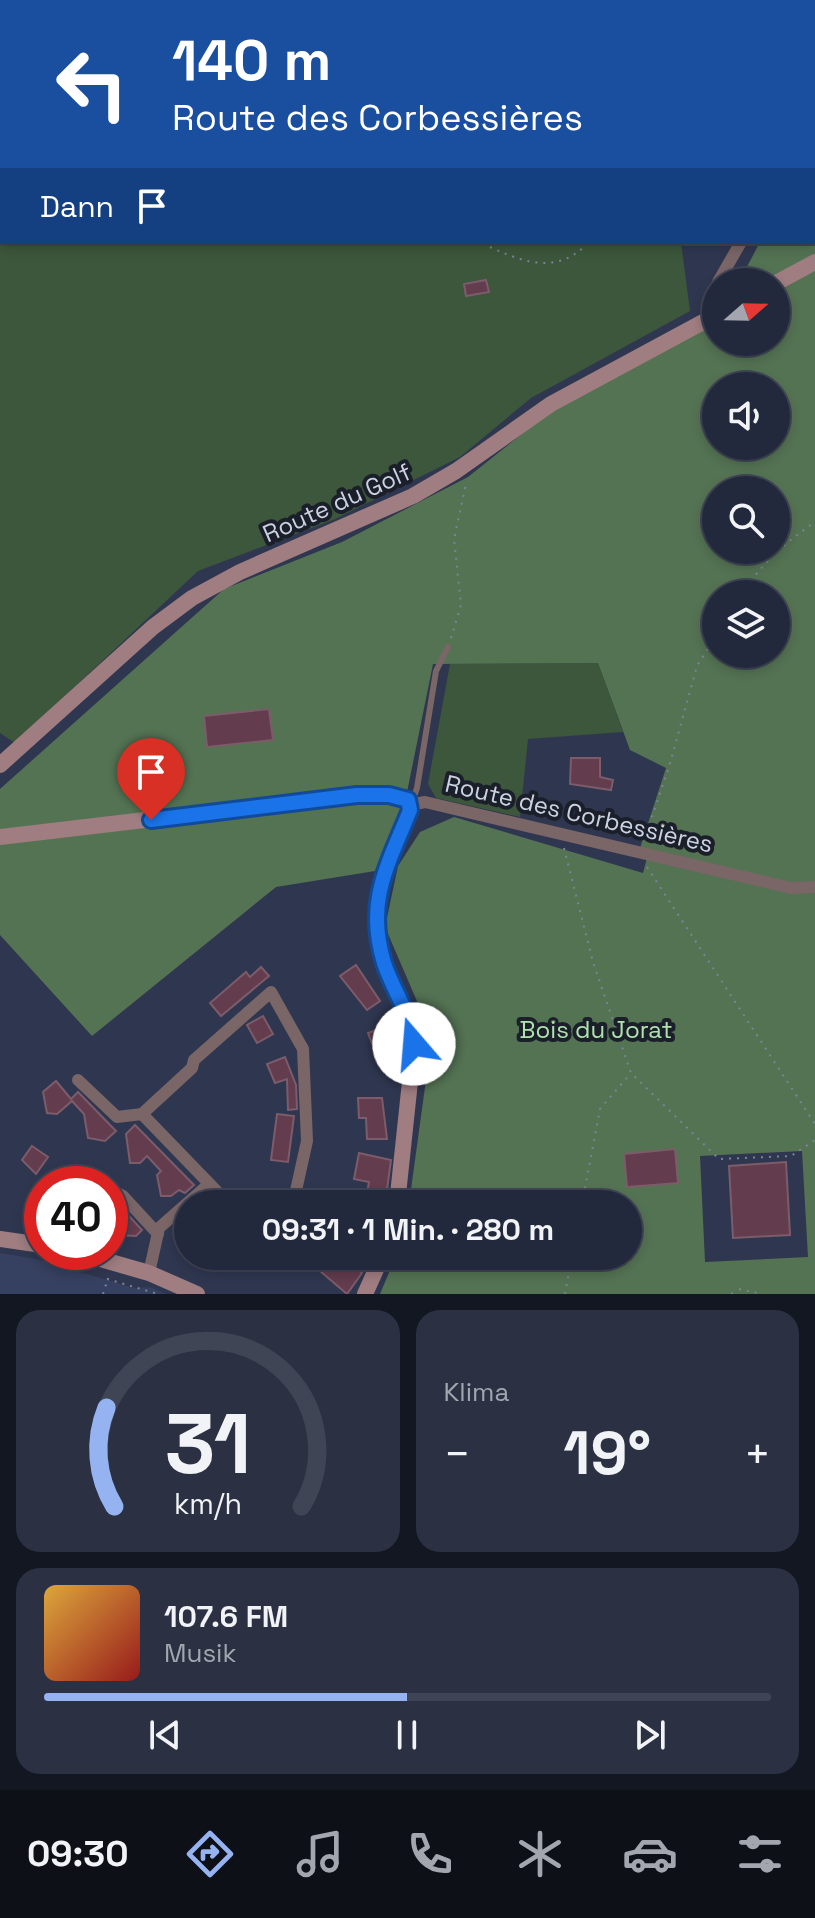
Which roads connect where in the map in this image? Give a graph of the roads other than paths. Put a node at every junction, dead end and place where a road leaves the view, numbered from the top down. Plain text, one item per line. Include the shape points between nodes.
1 (740, 244) edge
2 (815, 262) edge
3 (726, 268) edge
4 (790, 275) edge
5 (702, 322) edge
6 (448, 647) road end
7 (0, 765) edge
8 (410, 805) junction
9 (0, 837) edge
10 (815, 887) edge
11 (78, 1080) dead end
12 (142, 1114) junction
13 (209, 1184) junction
14 (215, 1190) edge
15 (296, 1190) edge
16 (398, 1190) edge
17 (128, 1201) edge
18 (158, 1234) junction
19 (0, 1239) edge
20 (24, 1242) edge
21 (128, 1267) edge
22 (376, 1270) edge
23 (149, 1273) junction
24 (197, 1294) edge
25 (365, 1294) edge

1 - 3 street
2 - 4 street
5 - 7 street, Route du Golf via 551,404 473,459 377,514 192,598
6 - 8 lane via 436,671
8 - 9 street, Route des Corbessières via 398,796 357,795
8 - 10 street, Route des Corbessières via 425,802 791,888
8 - 16 street via 383,870 378,908 384,962 414,1044
11 - 12 street via 117,1117
12 - 13 street
12 - 15 street via 271,992 303,1049 307,1141
13 - 14 street
13 - 18 street
17 - 18 street
18 - 23 street
19 - 20 street
21 - 23 street
22 - 25 street
23 - 24 street

